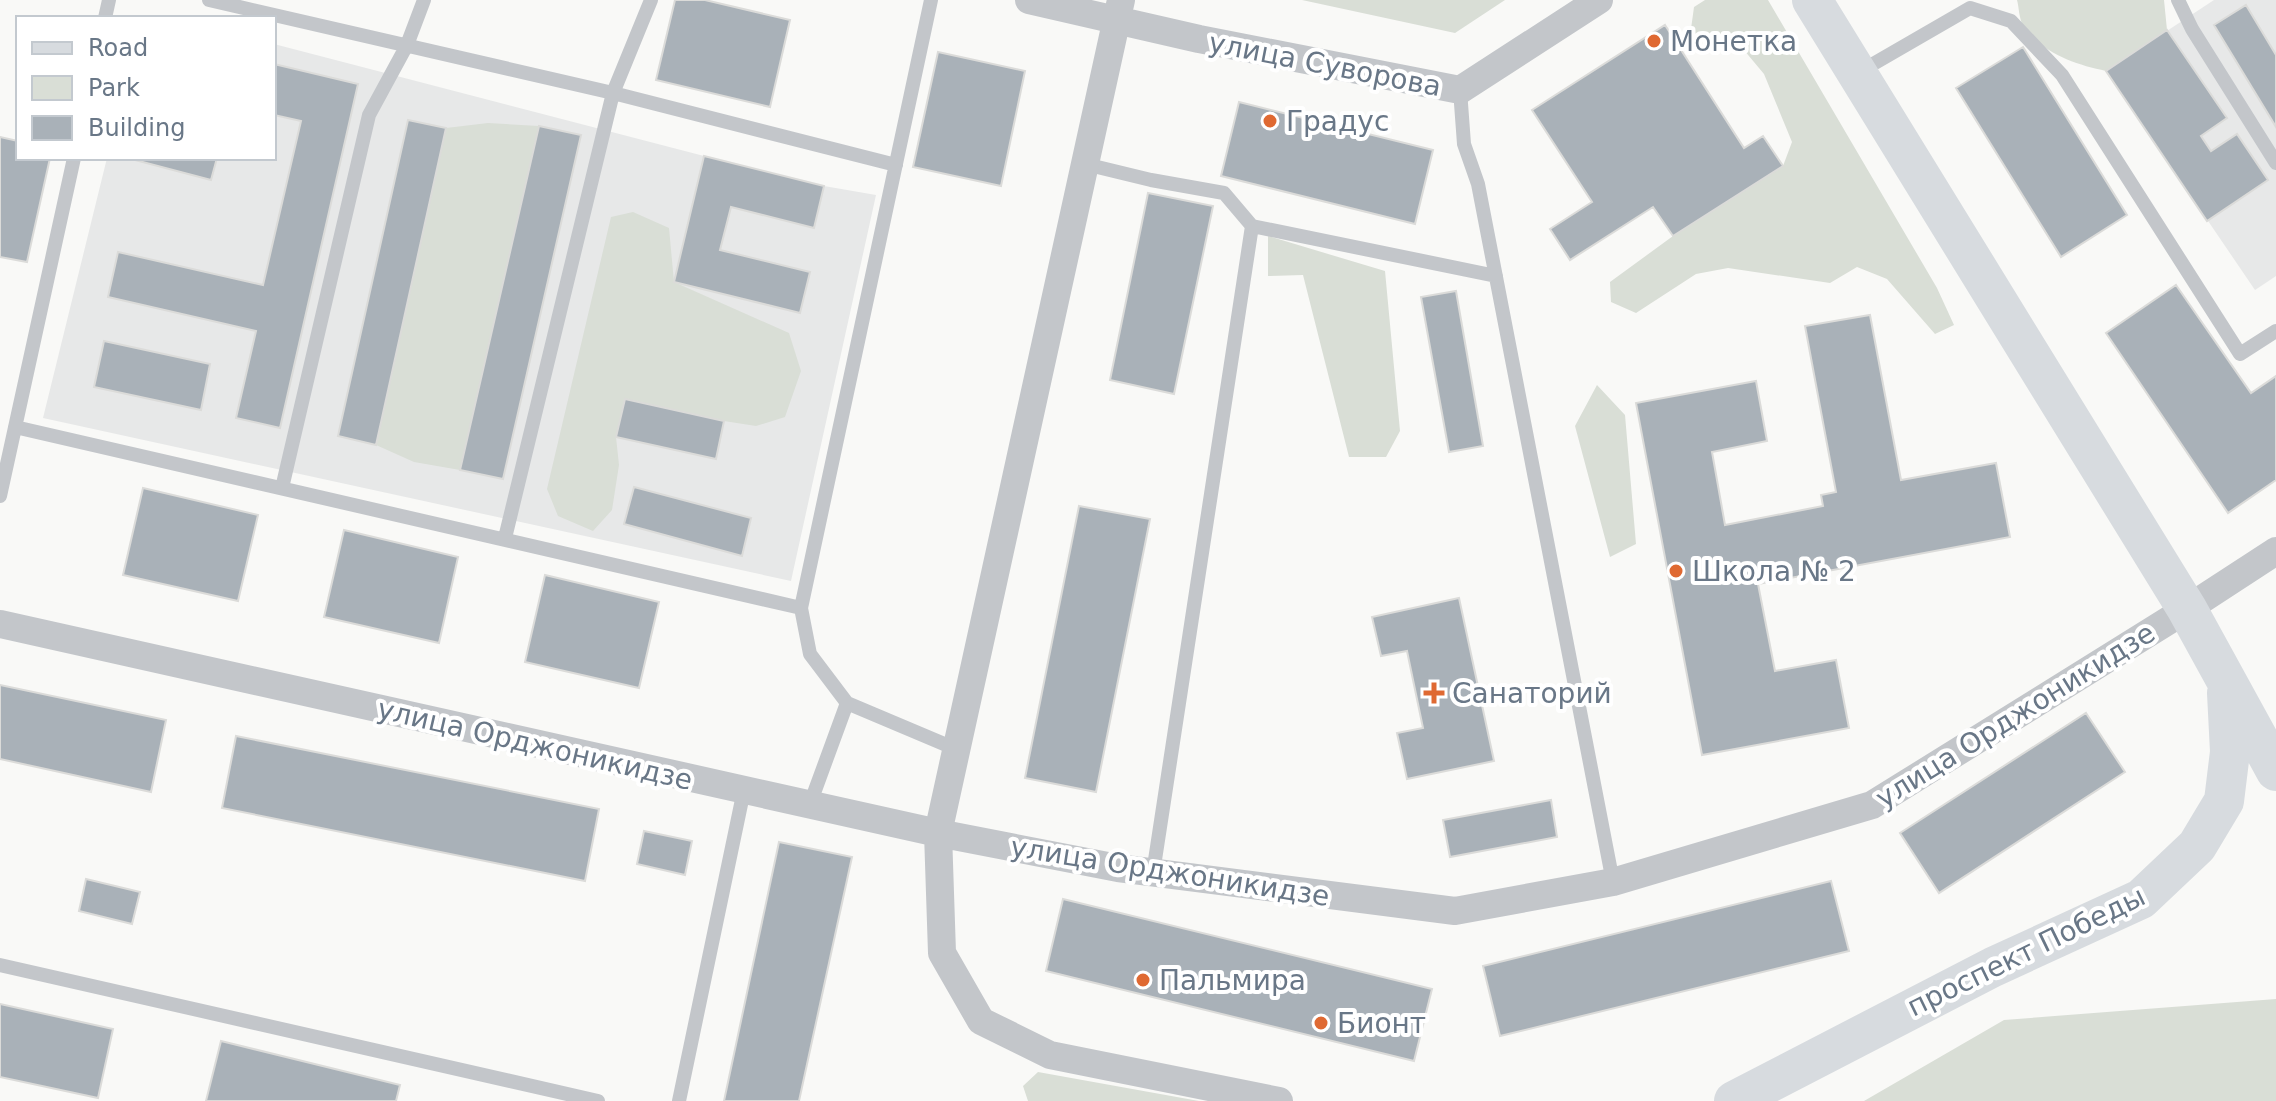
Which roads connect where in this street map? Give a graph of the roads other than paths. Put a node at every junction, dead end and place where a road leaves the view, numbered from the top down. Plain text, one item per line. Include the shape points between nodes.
1 (209, 0) edge
2 (424, 0) edge
3 (651, 0) edge
4 (931, 0) edge
5 (1029, 0) edge
6 (1599, 0) edge
7 (1812, 0) edge
8 (2178, 0) edge
9 (1119, 10) edge
10 (407, 45) junction
11 (1857, 74) junction
12 (1460, 90) junction
13 (613, 93) junction
14 (74, 160) edge
15 (2276, 163) edge
16 (1085, 164) junction
17 (896, 165) junction
18 (1252, 226) junction
19 (1496, 276) junction
20 (2276, 331) edge
21 (15, 427) junction
22 (282, 488) junction
23 (0, 496) edge
24 (505, 538) junction
25 (2276, 551) edge
26 (801, 608) junction
27 (2187, 609) junction
28 (0, 624) edge
29 (2226, 681) junction
30 (847, 703) junction
31 (956, 749) junction
32 (2276, 771) edge
33 (744, 790) junction
34 (810, 804) junction
35 (938, 833) junction
36 (1153, 873) junction
37 (1613, 882) junction
38 (0, 965) edge
39 (598, 1101) edge
40 (679, 1101) edge
41 (1279, 1101) edge
42 (1734, 1101) edge

1 - 10 lane
2 - 10 lane
3 - 13 lane
4 - 17 lane
5 - 9 street, улица Суворова
6 - 12 street, улица Суворова
7 - 11 street
8 - 15 lane
9 - 12 street, улица Суворова
9 - 16 street
10 - 13 lane
10 - 22 lane via 369,115
11 - 20 lane via 1970,8 2011,21 2062,75 2240,354
11 - 27 street
12 - 19 lane via 1464,144 1478,184
13 - 17 lane
13 - 24 lane
14 - 21 lane
16 - 18 lane via 1224,193
16 - 31 street
17 - 26 lane
18 - 19 lane
18 - 36 lane
19 - 37 lane
21 - 22 lane
21 - 23 lane
22 - 24 lane
24 - 26 lane
25 - 27 street, улица Орджоникидзе
26 - 30 lane via 810,654
27 - 29 street
27 - 37 street, улица Орджоникидзе via 1872,805
28 - 33 street, улица Орджоникидзе
29 - 32 street
29 - 42 street, проспект Победы via 2230,752 2224,801 2197,846 2141,899 1993,967
30 - 31 lane
30 - 34 lane
31 - 35 street
33 - 34 street, улица Орджоникидзе
33 - 40 lane
34 - 35 street, улица Орджоникидзе
35 - 36 street, улица Орджоникидзе
35 - 41 street via 942,953 981,1021 1050,1055
36 - 37 street, улица Орджоникидзе via 1455,911
38 - 39 lane

